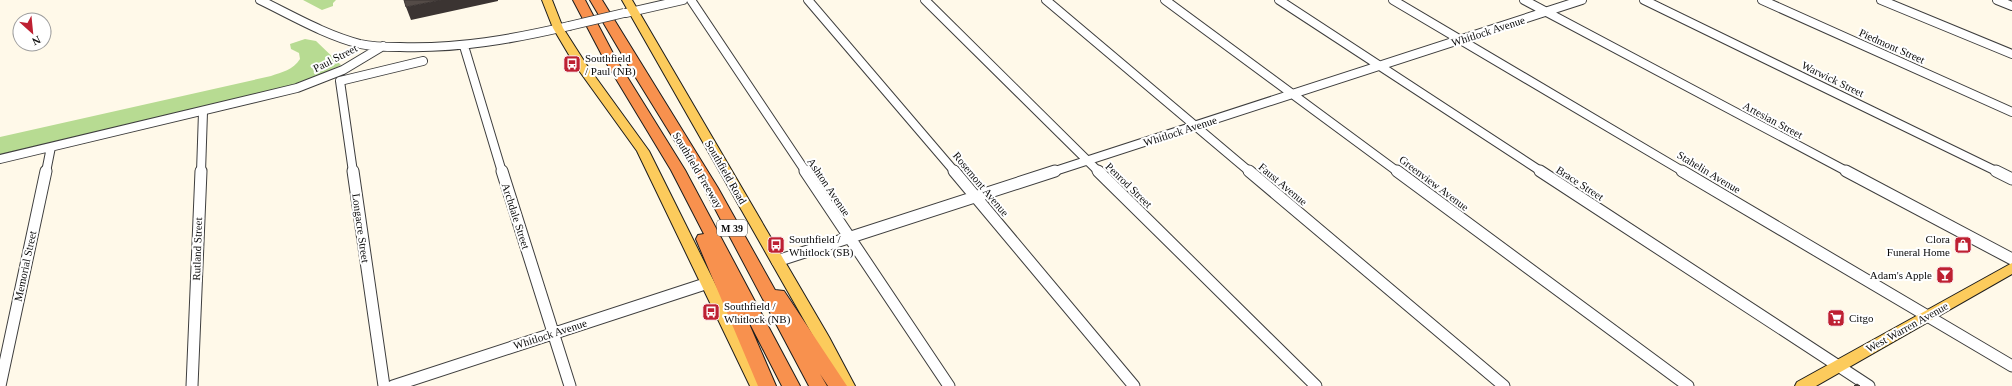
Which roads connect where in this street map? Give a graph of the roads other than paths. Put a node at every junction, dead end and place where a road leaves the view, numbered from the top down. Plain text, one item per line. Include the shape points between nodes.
1 (260, 0) edge
2 (547, 0) edge
3 (579, 0) edge
4 (596, 0) edge
5 (683, 0) edge
6 (691, 0) edge
7 (808, 0) edge
8 (925, 0) edge
9 (1046, 0) edge
10 (1165, 0) edge
11 (1279, 0) edge
12 (1393, 0) edge
13 (1524, 0) edge
14 (1582, 0) edge
15 (1644, 0) edge
16 (1762, 0) edge
17 (1881, 0) edge
18 (1997, 0) edge
19 (2012, 6) edge
20 (628, 8) edge
21 (1546, 12) junction
22 (563, 27) junction
23 (1460, 40) junction
24 (383, 46) junction
25 (464, 46) junction
26 (2012, 54) edge
27 (423, 61) dead end
28 (1378, 66) junction
29 (336, 78) junction
30 (1293, 94) junction
31 (203, 112) junction
32 (2012, 112) edge
33 (1195, 126) junction
34 (50, 147) junction
35 (0, 159) edge
36 (1087, 160) junction
37 (2012, 179) edge
38 (976, 196) junction
39 (695, 205) junction
40 (728, 222) junction
41 (848, 238) junction
42 (2012, 259) edge
43 (777, 260) junction
44 (2012, 268) edge
45 (708, 283) junction
46 (1928, 316) junction
47 (553, 334) junction
48 (1838, 366) junction
49 (2012, 366) edge
50 (0, 386) edge
51 (192, 386) edge
52 (384, 386) edge
53 (393, 386) edge
54 (570, 386) edge
55 (758, 386) edge
56 (767, 386) edge
57 (791, 386) edge
58 (818, 386) edge
59 (838, 386) edge
60 (847, 386) edge
61 (949, 386) edge
62 (1134, 386) edge
63 (1316, 386) edge
64 (1504, 386) edge
65 (1688, 386) edge
66 (1803, 386) edge
67 (1869, 386) edge

1 - 24 street via 334,35 362,44
2 - 22 main road
3 - 39 highway, Southfield Freeway / M 39 via 610,59 678,170
4 - 40 highway, Southfield Freeway / M 39 via 711,188
5 - 20 street
6 - 41 street, Ashton Avenue
7 - 38 street, Rosemont Avenue
8 - 36 street, Penrod Street
9 - 33 street, Faust Avenue
10 - 30 street, Greenview Avenue
11 - 28 street, Brace Street
12 - 23 street, Stahelin Avenue
13 - 21 street, Artesian Street
14 - 21 street, Whitlock Avenue
15 - 37 street, Warwick Street
16 - 32 street, Piedmont Street
17 - 26 street
18 - 19 street
20 - 22 street, bridge
20 - 43 main road, Southfield Road
21 - 23 street, Whitlock Avenue
21 - 42 street, Artesian Street
22 - 25 street
22 - 45 main road via 581,65 643,152
23 - 28 street, Whitlock Avenue
23 - 46 street, Stahelin Avenue
24 - 25 street
24 - 29 street, Paul Street
25 - 47 street, Archdale Street
27 - 29 street, Paul Street
28 - 30 street, Whitlock Avenue
28 - 48 street, Brace Street
29 - 31 street, Paul Street
29 - 52 street, Longacre Street
30 - 33 street, Whitlock Avenue
30 - 65 street, Greenview Avenue
31 - 34 street, Paul Street
31 - 51 street, Rutland Street
33 - 36 street, Whitlock Avenue
33 - 64 street, Faust Avenue
34 - 35 street, Paul Street
34 - 50 street, Memorial Street
36 - 38 street, Whitlock Avenue
36 - 63 street, Penrod Street
38 - 41 street, Whitlock Avenue
38 - 62 street, Rosemont Avenue
39 - 56 highway via 700,228
39 - 57 highway, Southfield Freeway / M 39
40 - 58 highway, Southfield Freeway / M 39
40 - 59 highway
41 - 43 street, Whitlock Avenue
41 - 61 street, Ashton Avenue
43 - 60 main road, Southfield Road
44 - 46 main road, West Warren Avenue
45 - 47 street, Whitlock Avenue
45 - 55 main road
46 - 48 main road, West Warren Avenue
46 - 49 street, Stahelin Avenue
47 - 53 street, Whitlock Avenue
47 - 54 street, Archdale Street
48 - 66 main road, West Warren Avenue
48 - 67 street, Brace Street

